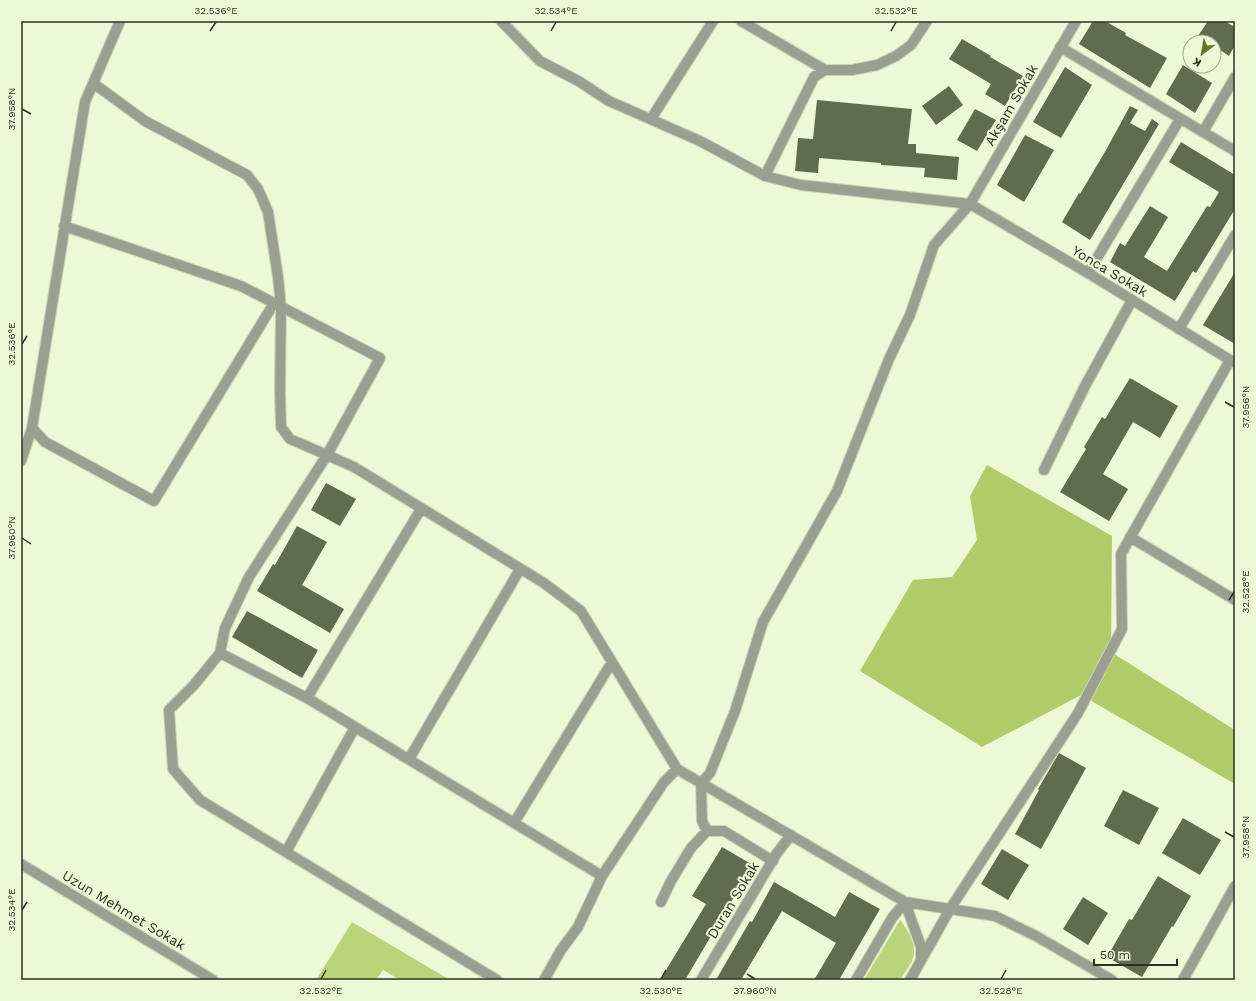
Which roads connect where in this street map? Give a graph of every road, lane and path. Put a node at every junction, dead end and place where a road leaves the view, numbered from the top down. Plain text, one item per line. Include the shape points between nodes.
1 (120, 21) edge
2 (501, 21) edge
3 (713, 21) edge
4 (741, 21) edge
5 (927, 21) edge
6 (1076, 21) edge
7 (1060, 47) junction
8 (825, 70) junction
9 (1235, 77) edge
10 (93, 83) junction
11 (651, 119) junction
12 (1180, 119) junction
13 (1203, 132) junction
14 (1235, 151) edge
15 (765, 176) junction
16 (970, 204) junction
17 (64, 226) junction
18 (1235, 235) edge
19 (1088, 273) junction
20 (1132, 300) junction
21 (278, 305) junction
22 (1179, 329) junction
23 (1232, 362) edge
24 (32, 428) junction
25 (327, 455) junction
26 (21, 461) edge
27 (1044, 470) dead end
28 (421, 509) junction
29 (1130, 537) junction
30 (520, 569) junction
31 (1235, 600) edge
32 (220, 652) junction
33 (612, 662) junction
34 (307, 698) junction
35 (355, 727) junction
36 (409, 759) junction
37 (677, 770) junction
38 (701, 783) junction
39 (514, 823) junction
40 (707, 831) junction
41 (791, 836) junction
42 (286, 852) junction
43 (772, 860) junction
44 (21, 864) edge
45 (602, 876) junction
46 (1235, 886) edge
47 (661, 902) dead end
48 (905, 902) junction
49 (950, 909) junction
50 (920, 961) junction
51 (213, 980) edge
52 (497, 980) edge
53 (544, 980) edge
54 (701, 980) edge
55 (856, 980) edge
56 (910, 980) edge
57 (1112, 980) edge
58 (1183, 980) edge

1 - 10 street
2 - 11 street via 540,61 609,101
3 - 11 street
4 - 8 street
5 - 8 street via 912,45 896,56 877,65 852,70
6 - 7 street, Akşam Sokak
7 - 12 street
7 - 16 street, Akşam Sokak
8 - 15 street via 814,77
9 - 13 street
10 - 17 street via 85,102
10 - 21 street via 145,121 246,175 258,189 268,212 278,277
11 - 15 street via 700,141
12 - 13 street
12 - 19 street
13 - 14 street
15 - 16 street via 801,186
16 - 19 street, Yonca Sokak
16 - 38 street, Akşam Sokak via 934,245 910,315 889,359 837,491 763,622 735,711 710,773
17 - 21 street via 241,286
17 - 24 street
18 - 22 street
19 - 20 street, Yonca Sokak
20 - 22 street, Yonca Sokak
20 - 27 street via 1085,386
21 - 24 street via 154,502 45,442
21 - 25 street via 281,428 290,439
21 - 25 street via 380,358
22 - 23 street, Yonca Sokak
23 - 29 street
24 - 26 street
25 - 28 street via 354,467
25 - 32 street via 249,577 225,628
28 - 30 street
28 - 34 street
29 - 31 street
29 - 49 street via 1121,554 1122,630 1078,713
30 - 33 street via 544,583 581,611
30 - 36 street
32 - 34 street
32 - 42 street via 194,685 169,710 173,769 200,800
33 - 37 street
33 - 39 street
34 - 35 street
35 - 36 street
35 - 42 street
36 - 39 street
37 - 38 street
37 - 45 street via 664,782
38 - 40 street via 702,821
38 - 41 street
39 - 45 street
40 - 43 street via 724,831
40 - 47 street via 691,848
41 - 43 street, Duran Sokak
41 - 48 street
42 - 52 street
43 - 54 street, Duran Sokak
44 - 51 street, Uzun Mehmet Sokak
45 - 53 street via 578,927
46 - 58 street
48 - 49 street
48 - 50 street via 921,947
48 - 55 street via 892,918
49 - 50 street
49 - 57 street via 995,916 1036,936
50 - 56 street

